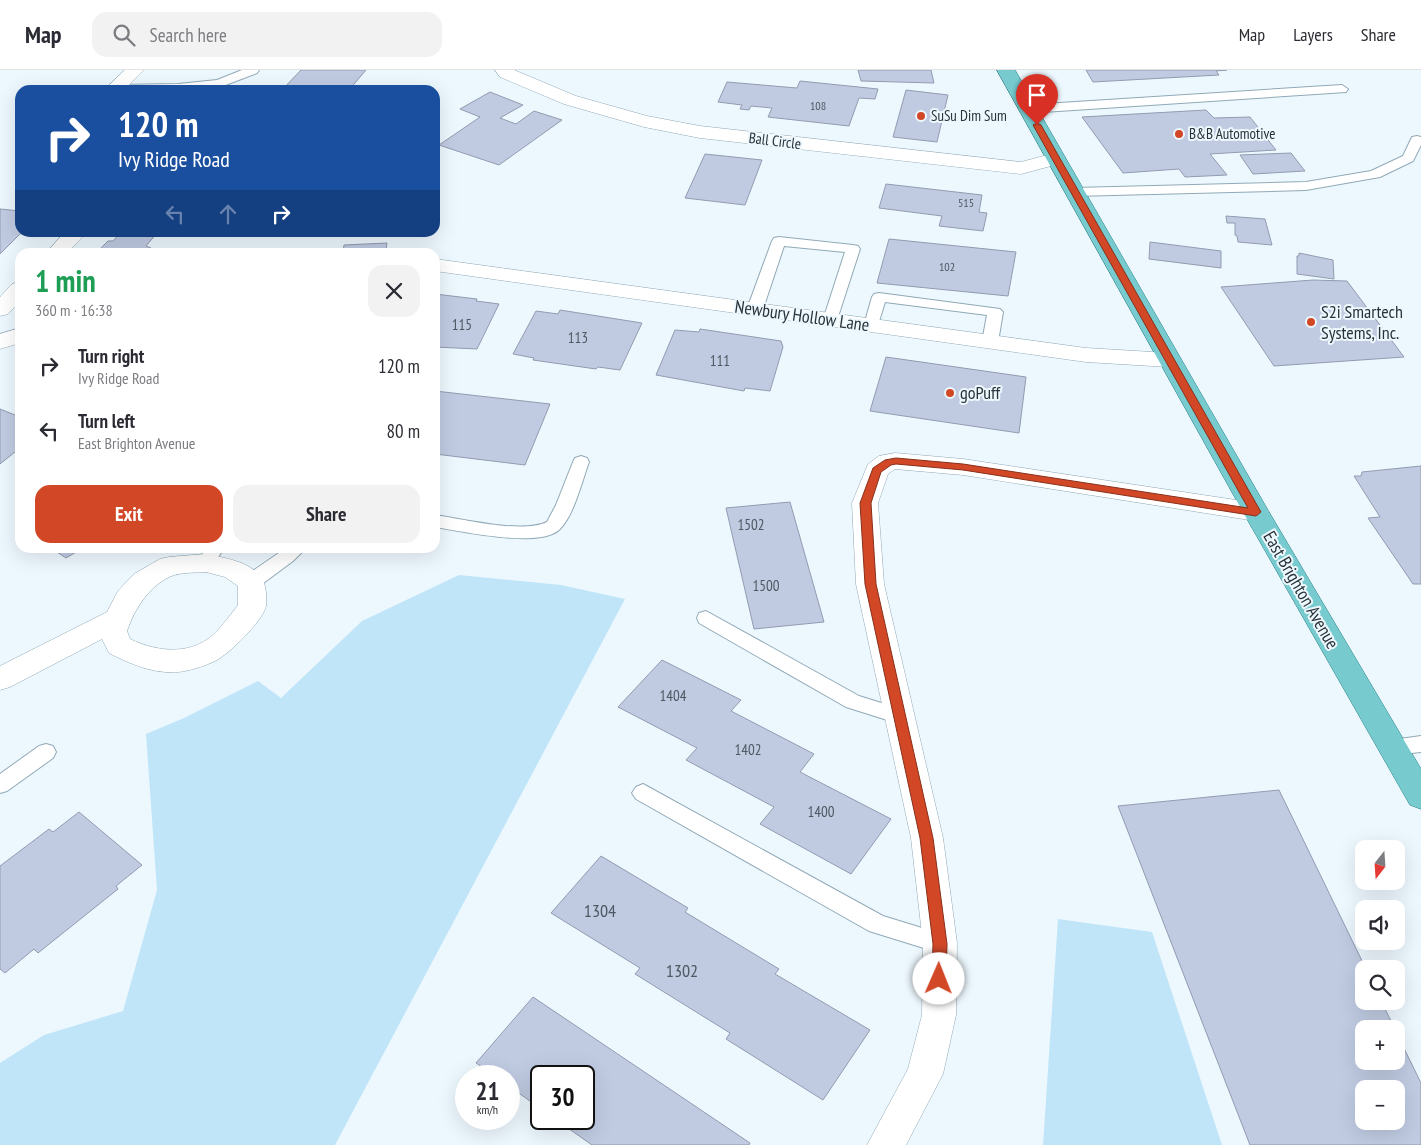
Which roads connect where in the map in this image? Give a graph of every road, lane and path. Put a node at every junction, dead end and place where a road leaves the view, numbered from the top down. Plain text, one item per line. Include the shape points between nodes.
1 (135, 70) edge
2 (253, 70) edge
3 (504, 70) edge
4 (1006, 70) edge
5 (118, 85) edge
6 (203, 85) edge
7 (1342, 89) dead end
8 (1028, 108) junction
9 (1417, 140) dead end
10 (1055, 159) junction
11 (1074, 192) junction
12 (72, 237) edge
13 (61, 248) edge
14 (440, 266) edge
15 (15, 294) edge
16 (0, 309) edge
17 (755, 309) junction
18 (832, 320) junction
19 (872, 325) junction
20 (15, 337) edge
21 (0, 342) edge
22 (990, 342) junction
23 (1169, 360) junction
24 (580, 462) dead end
25 (1256, 512) junction
26 (440, 522) edge
27 (291, 553) edge
28 (211, 556) edge
29 (250, 582) junction
30 (706, 618) dead end
31 (117, 619) junction
32 (0, 679) edge
33 (900, 716) junction
34 (1421, 744) edge
35 (1392, 746) junction
36 (46, 752) dead end
37 (0, 785) edge
38 (643, 794) dead end
39 (1421, 796) edge
40 (940, 944) junction
41 (886, 1145) edge

1 - 5 street
2 - 6 lane via 219,83
3 - 10 street, Ball Circle via 570,100 644,121 700,132 1021,168
4 - 8 main road, East Brighton Avenue
7 - 8 lane
8 - 10 main road, East Brighton Avenue
9 - 11 lane via 1408,158 1375,174 1306,186
10 - 11 main road, East Brighton Avenue
11 - 23 main road, East Brighton Avenue
12 - 13 street
14 - 17 street, Newbury Hollow Lane
15 - 16 street
17 - 18 street, Newbury Hollow Lane
17 - 18 lane via 779,240 853,249
18 - 19 street, Newbury Hollow Lane
19 - 22 street, Newbury Hollow Lane
19 - 22 lane via 879,297 995,312
20 - 21 street
22 - 23 street, Newbury Hollow Lane via 1086,355
23 - 25 main road, East Brighton Avenue
24 - 26 lane via 559,515 552,526 538,533
25 - 33 street via 963,467 888,462 877,470 865,503 870,584
25 - 35 main road, East Brighton Avenue
27 - 29 lane
28 - 29 street
28 - 31 street via 169,566 144,581 128,598
29 - 31 street via 252,607 227,639 205,654 178,661 142,657 119,646 113,631
30 - 33 lane via 853,702
31 - 32 street
33 - 40 street via 926,838
34 - 35 lane
35 - 39 main road, East Brighton Avenue
36 - 37 lane
38 - 40 lane via 877,924
40 - 41 street via 939,1015 924,1074

